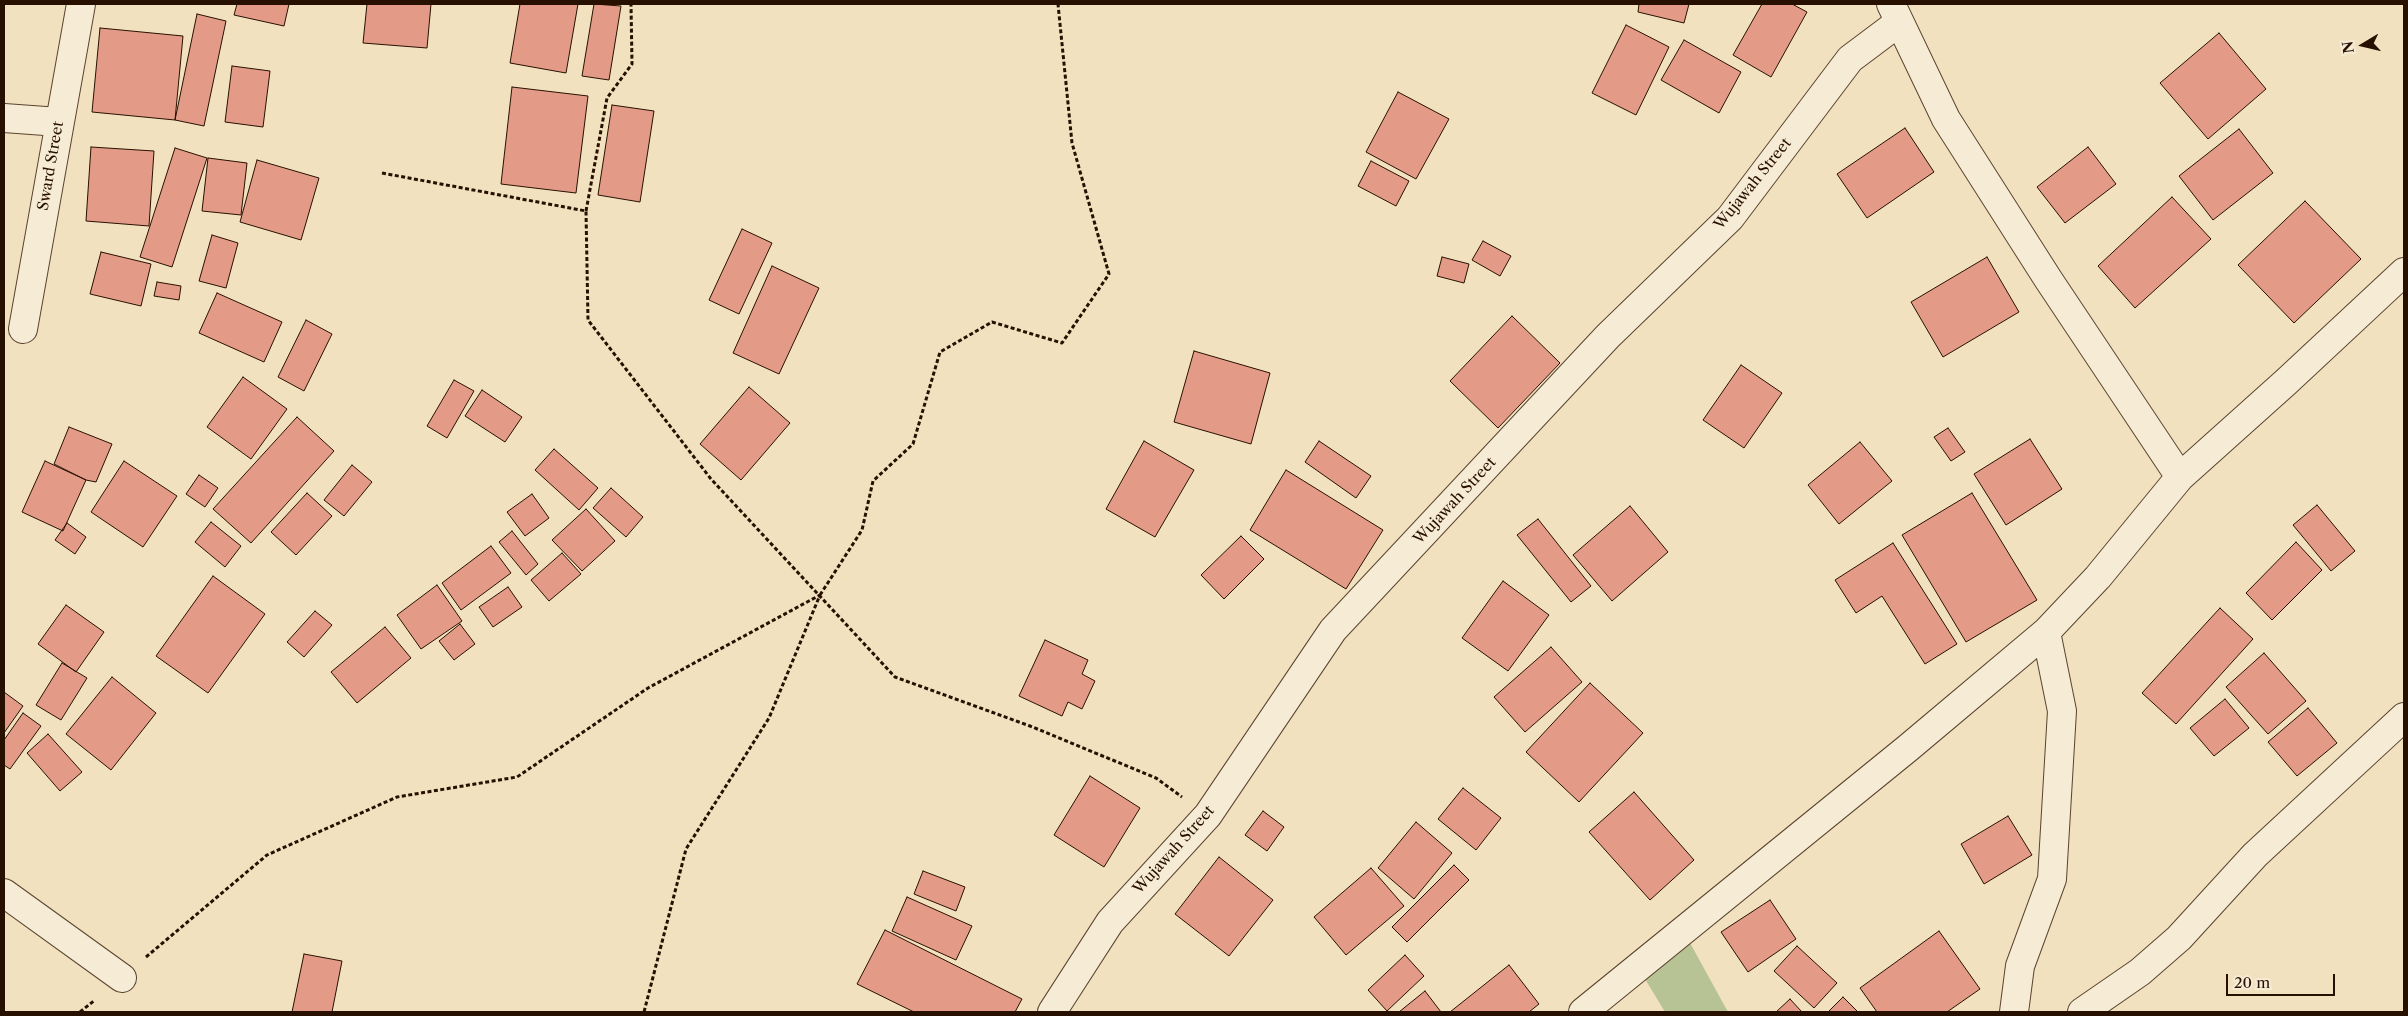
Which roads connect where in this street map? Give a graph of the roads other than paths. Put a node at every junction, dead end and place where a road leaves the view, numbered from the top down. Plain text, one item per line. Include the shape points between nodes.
1 (81, 4) edge
2 (1895, 13) edge
3 (4, 118) edge
4 (59, 122) junction
5 (2404, 272) edge
6 (23, 329) dead end
7 (2180, 477) junction
8 (2046, 632) junction
9 (2404, 717) edge
10 (4, 893) edge
11 (122, 978) road end
12 (1052, 1012) edge
13 (1583, 1012) edge
14 (2014, 1012) edge
15 (2082, 1012) edge

1 - 4 street, Sward Street
2 - 7 street via 1946,119
2 - 12 street, Wujawah Street via 1850,59 1730,218 1608,336 1332,630 1208,815 1110,922
3 - 4 street
4 - 6 street, Sward Street
5 - 7 street
7 - 8 street via 2098,577
8 - 13 street
8 - 14 street via 2062,711 2052,879 2020,966
9 - 15 street via 2255,855 2179,938 2140,972
10 - 11 street

